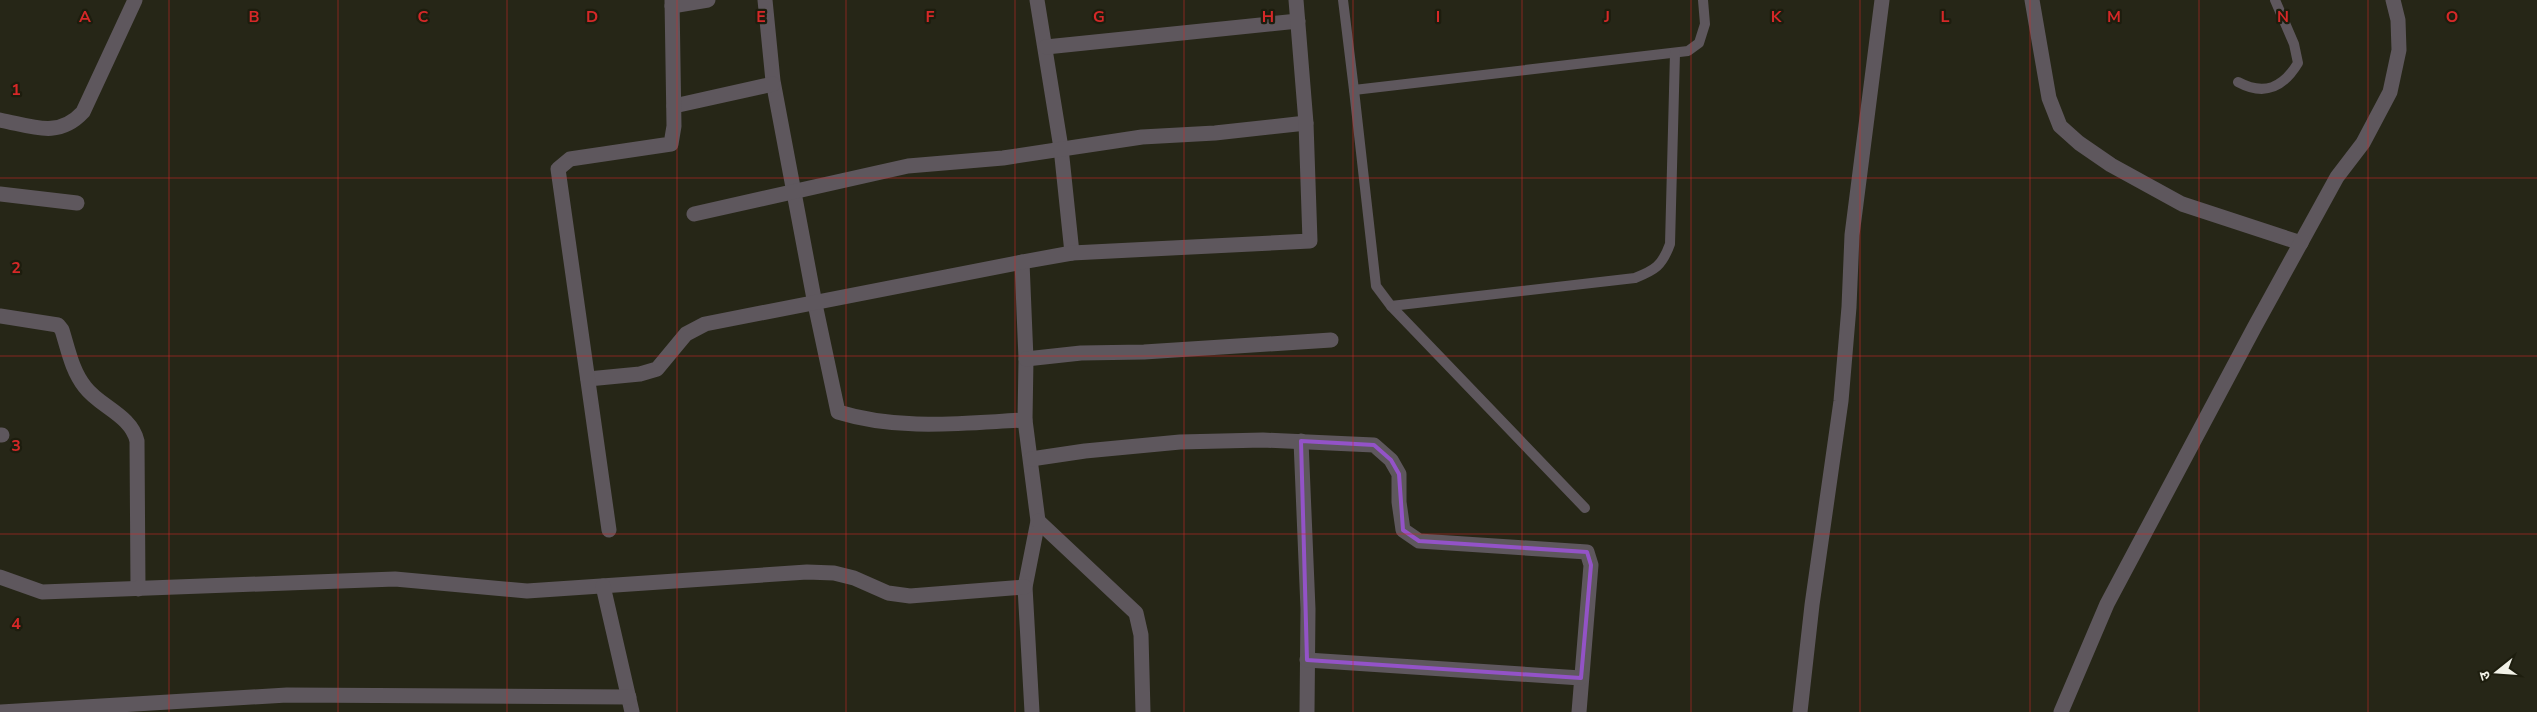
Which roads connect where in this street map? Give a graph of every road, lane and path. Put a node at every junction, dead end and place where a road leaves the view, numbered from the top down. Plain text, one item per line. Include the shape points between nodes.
1 (135, 0) edge
2 (708, 0) edge
3 (765, 0) edge
4 (1037, 0) edge
5 (1296, 0) edge
6 (1343, 0) edge
7 (1703, 0) edge
8 (1882, 0) edge
9 (2032, 0) edge
10 (2274, 0) edge
11 (2394, 0) edge
12 (672, 3) edge
13 (1298, 21) junction
14 (1046, 48) junction
15 (1675, 53) junction
16 (2238, 82) dead end
17 (773, 84) junction
18 (1354, 90) junction
19 (674, 106) junction
20 (0, 120) edge
21 (1306, 123) junction
22 (1062, 148) junction
23 (795, 191) junction
24 (0, 194) edge
25 (76, 203) dead end
26 (694, 214) dead end
27 (2301, 243) junction
28 (1072, 253) junction
29 (1022, 262) junction
30 (815, 304) junction
31 (1390, 306) junction
32 (0, 316) edge
33 (1331, 340) dead end
34 (1026, 359) junction
35 (588, 379) junction
36 (1025, 420) junction
37 (1301, 441) junction
38 (1031, 459) junction
39 (1585, 508) dead end
40 (1038, 521) junction
41 (609, 530) dead end
42 (0, 577) edge
43 (603, 586) junction
44 (1025, 588) junction
45 (138, 589) junction
46 (1307, 660) junction
47 (1581, 678) junction
48 (631, 705) edge
49 (1, 712) edge
50 (1032, 712) edge
51 (1143, 712) edge
52 (1307, 712) edge
53 (1579, 712) edge
54 (1800, 712) edge
55 (2061, 712) edge

1 - 20 street via 83,112 73,123 61,129
2 - 12 street
3 - 17 street
4 - 14 street
5 - 13 street
6 - 18 lane
7 - 15 lane via 1705,24 1699,43 1688,51
8 - 54 street via 1852,235 1841,401
9 - 27 street via 2048,98 2060,126 2111,165 2182,204
10 - 16 lane via 2294,44 2298,63 2293,71 2264,90 2254,90
11 - 27 street via 2398,50 2390,92 2363,143 2337,177
12 - 19 street
13 - 14 street
13 - 21 street
14 - 22 street
15 - 18 lane
15 - 31 lane via 1670,244 1664,260 1652,271 1635,278 1613,281
17 - 19 street
17 - 23 street
18 - 31 lane via 1373,270 1376,286
19 - 35 street via 671,144 570,159 558,170
21 - 22 street
21 - 28 street via 1310,241
22 - 23 street via 1003,158 908,166
22 - 28 street
23 - 26 street
23 - 30 street
24 - 25 street
27 - 55 street via 2106,604
28 - 29 street
29 - 30 street
29 - 34 street
30 - 35 street via 705,324 686,334 657,369 640,374
30 - 36 street via 838,412 866,421 930,425
31 - 39 lane
32 - 45 street via 58,325 84,386 135,431
33 - 34 street via 1081,353
34 - 36 street
35 - 41 street
36 - 38 street
37 - 38 street via 1180,442
37 - 46 street
37 - 47 street via 1374,445 1380,450 1399,474 1403,530 1419,540 1587,552 1591,566
38 - 40 street
40 - 44 street
40 - 51 street via 1136,613 1141,636
42 - 45 street via 42,592
43 - 44 street via 808,572 847,576 888,593 910,596
43 - 45 street via 505,590 395,579
43 - 48 street
44 - 50 street
46 - 47 street
46 - 52 street
47 - 53 street
48 - 49 street via 287,695

